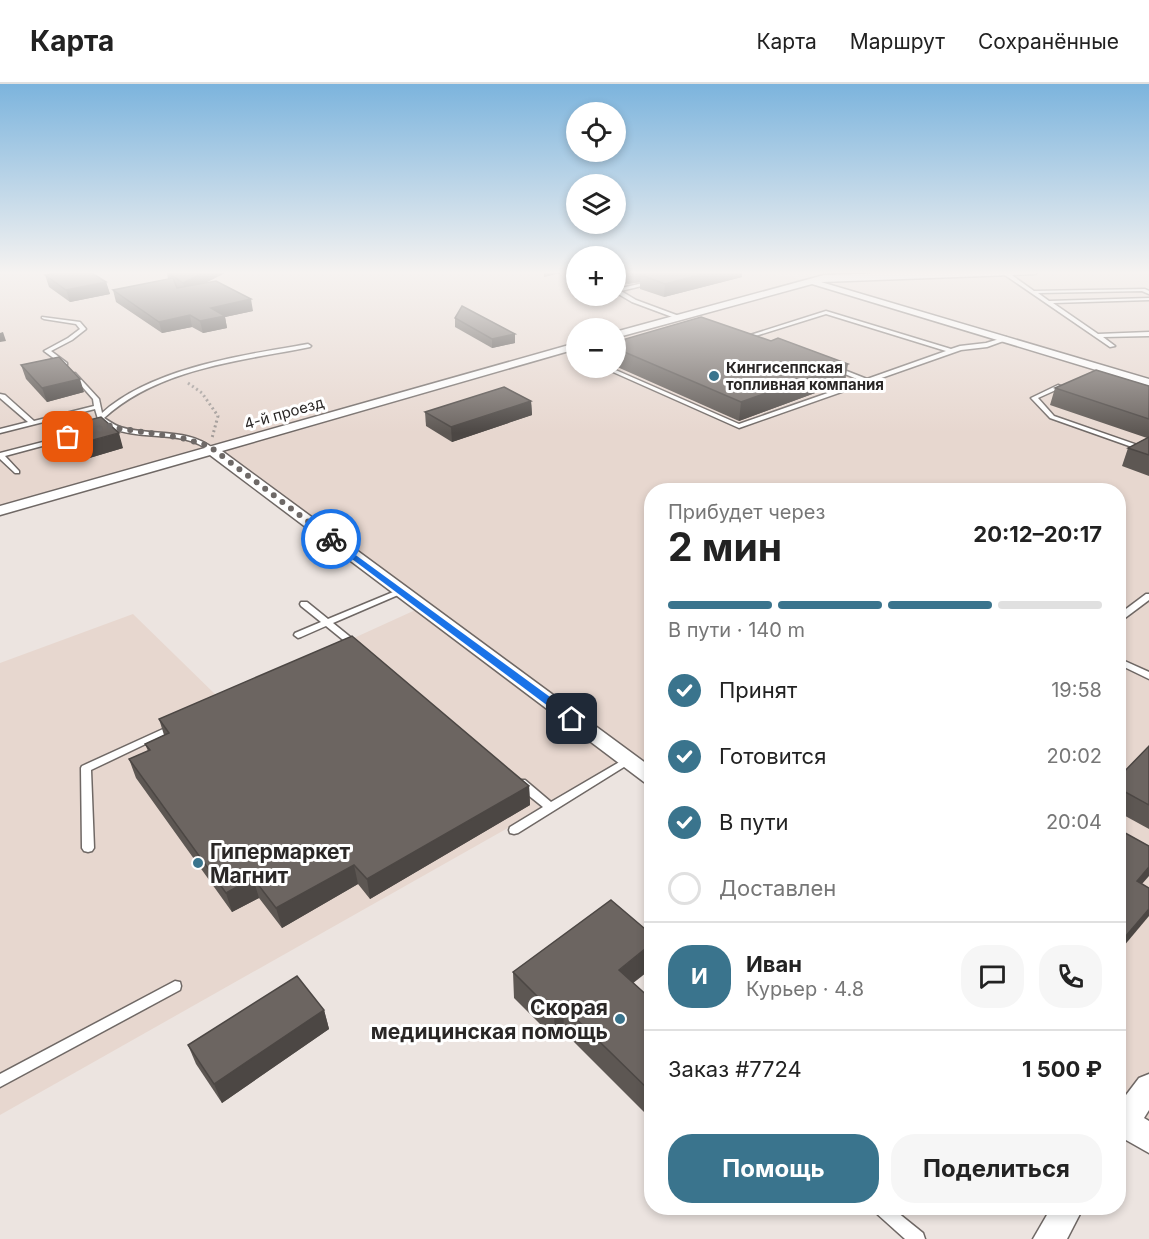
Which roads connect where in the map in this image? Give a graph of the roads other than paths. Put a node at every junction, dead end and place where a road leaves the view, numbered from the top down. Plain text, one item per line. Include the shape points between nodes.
1 (80, 325) edge
2 (651, 325) edge
3 (787, 325) edge
4 (867, 325) edge
5 (958, 325) edge
6 (1081, 325) edge
7 (626, 332) edge
8 (738, 334) edge
9 (1149, 334) edge
10 (1097, 336) junction
11 (747, 338) junction
12 (1005, 339) junction
13 (758, 341) edge
14 (308, 346) dead end
15 (1112, 346) dead end
16 (951, 351) junction
17 (566, 352) edge
18 (824, 365) edge
19 (626, 376) edge
20 (868, 381) junction
21 (1149, 383) edge
22 (1067, 390) edge
23 (0, 396) edge
24 (98, 407) junction
25 (100, 418) junction
26 (33, 423) junction
27 (112, 425) junction
28 (101, 428) edge
29 (0, 431) edge
30 (79, 434) edge
31 (211, 448) junction
32 (1149, 451) edge
33 (17, 472) dead end
34 (2, 509) edge
35 (401, 592) junction
36 (1149, 596) edge
37 (304, 604) dead end
38 (1126, 613) edge
39 (328, 622) junction
40 (298, 635) dead end
41 (353, 644) junction
42 (342, 649) edge
43 (362, 651) edge
44 (1126, 665) edge
45 (1149, 676) edge
46 (182, 723) edge
47 (628, 760) junction
48 (644, 772) edge
49 (513, 777) edge
50 (549, 807) junction
51 (514, 830) dead end
52 (88, 848) dead end
53 (175, 986) dead end
54 (0, 1081) edge
55 (1149, 1087) edge
56 (1126, 1114) edge
57 (1126, 1126) edge
58 (1149, 1139) edge
59 (889, 1215) edge
60 (1064, 1215) edge
61 (917, 1239) edge
62 (1049, 1239) edge

1 - 24 lane via 83,329 47,351 67,366 96,399
2 - 7 street
3 - 11 lane
4 - 16 lane
5 - 12 street
6 - 10 lane
8 - 11 lane
9 - 10 lane
10 - 15 lane
11 - 13 lane
12 - 16 lane
12 - 21 street
14 - 25 lane via 251,354 199,368 110,406
16 - 20 lane
17 - 31 street, 4-й проезд
18 - 20 lane
19 - 20 lane via 739,426
22 - 32 lane via 1058,387 1034,398 1052,417
23 - 26 lane
24 - 25 lane
24 - 26 lane
25 - 27 lane
26 - 29 lane
27 - 28 lane
27 - 31 lane via 182,438
30 - 33 lane via 0,455
31 - 34 street, 4-й проезд
31 - 35 street
35 - 39 lane
35 - 47 street
36 - 38 lane
37 - 39 lane
39 - 40 lane
39 - 41 lane
41 - 42 lane
41 - 43 lane
44 - 45 lane
46 - 52 lane via 86,768
47 - 48 street
47 - 50 lane
49 - 50 lane
50 - 51 lane
53 - 54 lane
55 - 56 street
57 - 58 street
59 - 61 lane
60 - 62 street

